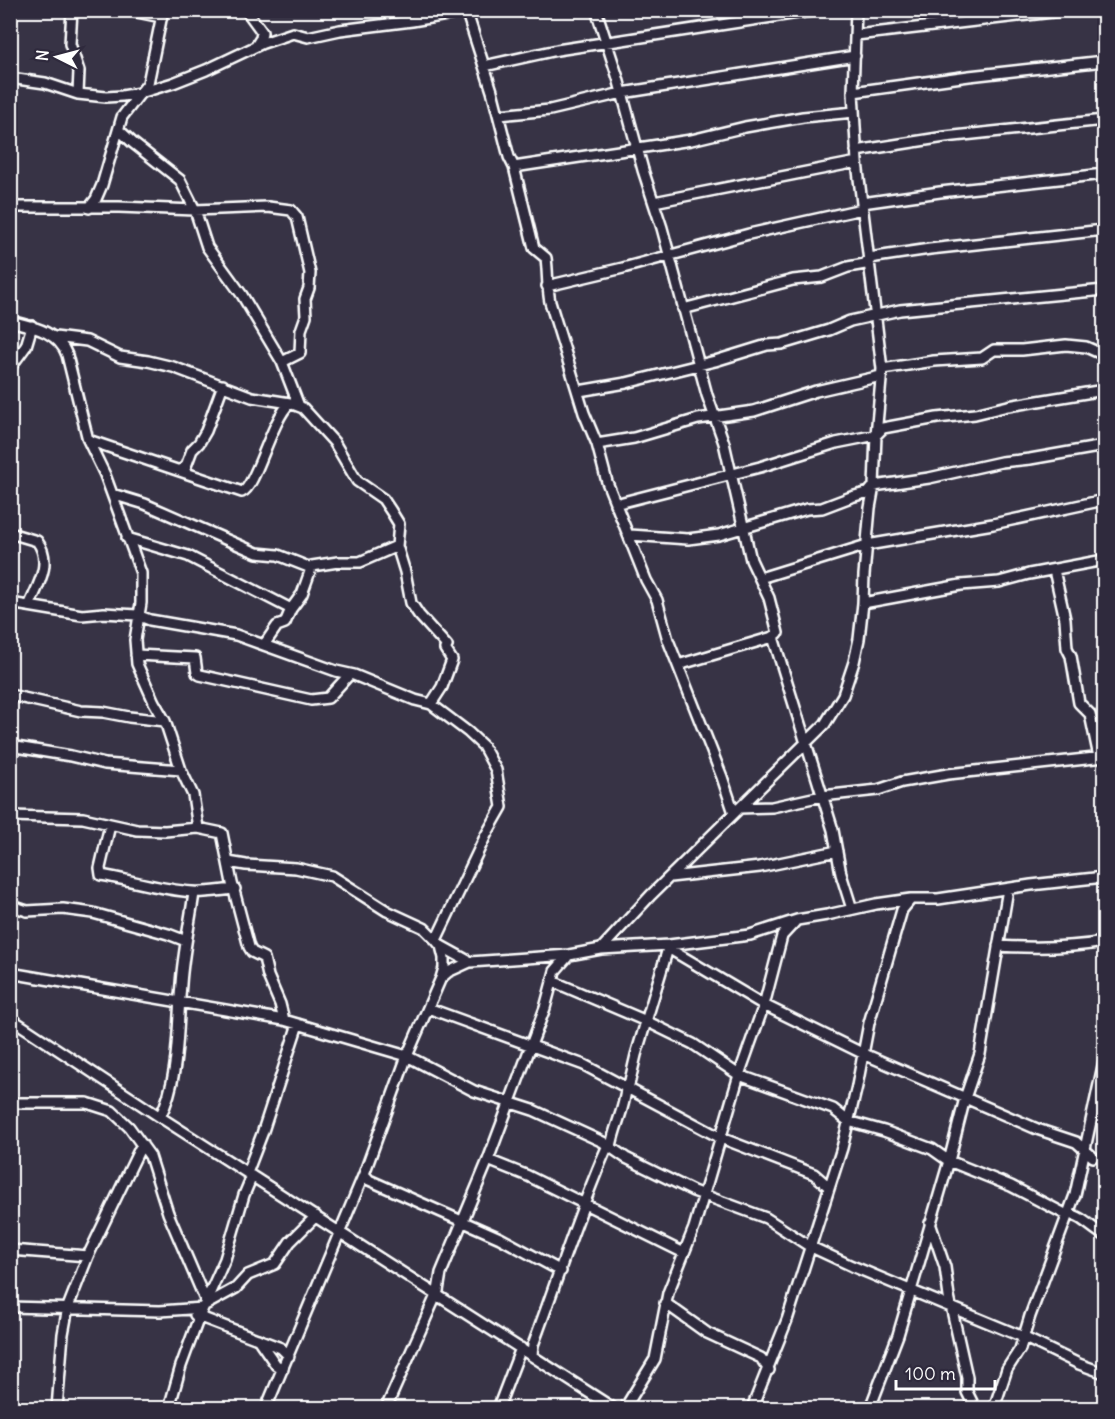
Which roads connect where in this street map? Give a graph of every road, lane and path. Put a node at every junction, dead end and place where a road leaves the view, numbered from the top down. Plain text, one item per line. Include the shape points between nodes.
1 (72, 10) edge
2 (127, 10) edge
3 (246, 10) edge
4 (596, 10) edge
5 (818, 10) edge
6 (856, 10) edge
7 (1070, 10) edge
8 (470, 11) edge
9 (162, 14) edge
10 (856, 35) junction
11 (606, 43) junction
12 (256, 46) junction
13 (855, 56) junction
14 (1104, 61) edge
15 (484, 66) junction
16 (10, 78) edge
17 (853, 92) junction
18 (140, 93) junction
19 (622, 93) junction
20 (78, 94) junction
21 (854, 112) junction
22 (498, 115) junction
23 (1104, 120) edge
24 (119, 130) junction
25 (637, 147) junction
26 (856, 151) junction
27 (857, 162) junction
28 (514, 167) junction
29 (1104, 174) edge
30 (654, 202) junction
31 (862, 206) junction
32 (10, 207) edge
33 (89, 208) junction
34 (195, 210) junction
35 (1104, 230) edge
36 (668, 256) junction
37 (869, 258) junction
38 (547, 286) junction
39 (1104, 290) edge
40 (683, 309) junction
41 (877, 316) junction
42 (10, 321) edge
43 (32, 326) junction
44 (55, 337) junction
45 (1104, 355) edge
46 (282, 362) junction
47 (698, 364) junction
48 (10, 368) edge
49 (882, 373) junction
50 (223, 385) junction
51 (1104, 390) edge
52 (579, 391) junction
53 (295, 405) junction
54 (714, 418) junction
55 (876, 435) junction
56 (88, 440) junction
57 (597, 444) junction
58 (1104, 446) edge
59 (181, 470) junction
60 (730, 473) junction
61 (874, 486) junction
62 (112, 494) junction
63 (1104, 500) edge
64 (615, 504) junction
65 (743, 528) junction
66 (10, 533) edge
67 (630, 535) junction
68 (127, 538) junction
69 (867, 545) junction
70 (397, 546) junction
71 (1104, 560) edge
72 (311, 568) junction
73 (1054, 570) junction
74 (760, 578) junction
75 (10, 603) edge
76 (864, 603) junction
77 (29, 606) junction
78 (291, 609) junction
79 (138, 615) junction
80 (773, 637) junction
81 (264, 645) junction
82 (136, 655) junction
83 (678, 665) junction
84 (349, 675) junction
85 (10, 695) edge
86 (431, 704) junction
87 (165, 721) junction
88 (806, 742) junction
89 (10, 746) edge
90 (1102, 757) edge
91 (181, 770) junction
92 (822, 796) junction
93 (737, 810) junction
94 (10, 816) edge
95 (110, 825) junction
96 (198, 828) junction
97 (837, 851) junction
98 (228, 862) junction
99 (670, 877) junction
100 (1104, 877) edge
101 (235, 889) junction
102 (1008, 889) junction
103 (194, 892) junction
104 (911, 899) junction
105 (892, 901) junction
106 (10, 909) edge
107 (852, 909) junction
108 (899, 919) junction
109 (797, 920) junction
110 (186, 941) junction
111 (1104, 942) edge
112 (438, 943) junction
113 (669, 946) junction
114 (998, 946) junction
115 (601, 949) junction
116 (569, 955) junction
117 (470, 962) junction
118 (10, 973) edge
119 (441, 978) junction
120 (552, 981) junction
121 (180, 1002) junction
122 (764, 1005) junction
123 (428, 1008) junction
124 (10, 1018) edge
125 (284, 1020) junction
126 (646, 1021) junction
127 (298, 1024) junction
128 (530, 1044) junction
129 (864, 1054) junction
130 (407, 1056) junction
131 (1104, 1061) edge
132 (739, 1075) junction
133 (630, 1090) junction
134 (965, 1098) junction
135 (510, 1102) junction
136 (10, 1103) edge
137 (160, 1117) junction
138 (848, 1121) junction
139 (721, 1138) junction
140 (1087, 1139) junction
141 (1076, 1142) junction
142 (142, 1144) junction
143 (607, 1145) junction
144 (1087, 1156) junction
145 (1104, 1157) edge
146 (488, 1160) junction
147 (949, 1161) junction
148 (250, 1174) junction
149 (365, 1178) junction
150 (829, 1187) junction
151 (704, 1195) junction
152 (583, 1203) junction
153 (1069, 1213) junction
154 (316, 1216) junction
155 (1079, 1218) junction
156 (462, 1220) junction
157 (930, 1223) junction
158 (1065, 1224) junction
159 (340, 1232) junction
160 (1104, 1235) edge
161 (809, 1246) junction
162 (10, 1250) edge
163 (684, 1253) junction
164 (88, 1256) junction
165 (561, 1271) junction
166 (435, 1290) junction
167 (911, 1290) junction
168 (665, 1303) junction
169 (203, 1306) junction
170 (10, 1307) edge
171 (68, 1307) junction
172 (953, 1308) junction
173 (683, 1316) junction
174 (217, 1323) junction
175 (662, 1323) junction
176 (1023, 1337) junction
177 (258, 1339) junction
178 (527, 1349) junction
179 (775, 1355) junction
180 (289, 1356) junction
181 (761, 1358) junction
182 (1104, 1362) edge
183 (283, 1369) junction
184 (1094, 1369) junction
185 (769, 1370) junction
186 (1104, 1373) edge
187 (57, 1408) edge
188 (169, 1408) edge
189 (266, 1408) edge
190 (387, 1408) edge
191 (498, 1408) edge
192 (613, 1408) edge
193 (625, 1408) edge
194 (752, 1408) edge
195 (870, 1408) edge
196 (975, 1408) edge
197 (994, 1408) edge

1 - 20 street via 70,44 79,71
2 - 9 street
3 - 12 street via 262,32
4 - 11 street
5 - 11 street
6 - 10 street
7 - 10 street
8 - 12 street via 308,36 293,33
8 - 15 street
9 - 18 street via 148,83
10 - 13 street
11 - 15 street
11 - 19 street
12 - 18 street via 206,70
13 - 17 street
13 - 19 street
14 - 17 street
15 - 22 street
16 - 20 street via 45,83
17 - 21 street
18 - 20 street via 106,97
18 - 24 street via 122,117
19 - 22 street via 550,110
19 - 25 street
21 - 25 street via 803,117
21 - 26 street
22 - 28 street
23 - 26 street
24 - 33 street via 102,185
24 - 34 street via 180,180
25 - 28 street
25 - 30 street
26 - 27 street
27 - 30 street
27 - 31 street
28 - 38 street via 534,249 546,258
29 - 31 street via 940,192
30 - 36 street
31 - 36 street
31 - 37 street
32 - 33 street
33 - 34 street
34 - 46 street via 207,246
34 - 46 street via 275,207 294,212 306,250 310,282 300,353
35 - 37 street
36 - 38 street
36 - 40 street
37 - 40 street via 865,264 822,277 793,280
37 - 41 street
38 - 52 street
39 - 41 street via 921,307
40 - 47 street
41 - 47 street
41 - 49 street
42 - 43 street
43 - 44 street
43 - 48 street via 26,346
44 - 50 street via 87,341 120,357 173,367
44 - 56 street via 67,355
45 - 49 street via 1075,345 994,350 982,358 934,362
46 - 53 street
47 - 52 street
47 - 54 street
49 - 54 street via 754,411
49 - 55 street
50 - 53 street via 252,397
50 - 59 street via 206,431
51 - 55 street via 883,428
52 - 57 street
53 - 59 street via 281,413 244,492
53 - 70 street via 306,411 334,442 357,481 387,505 399,524
54 - 57 street
54 - 60 street
55 - 60 street
55 - 61 street
56 - 59 street
56 - 62 street
57 - 64 street
58 - 61 street
60 - 64 street
60 - 65 street
61 - 65 street via 869,492 822,508
61 - 69 street
62 - 68 street
62 - 72 street via 145,504 257,553 278,555
63 - 69 street
64 - 67 street
65 - 67 street via 688,539
65 - 74 street
66 - 77 street via 37,541 43,552 43,575
67 - 83 street
68 - 78 street via 188,556
68 - 79 street via 141,573
69 - 74 street
69 - 76 street
70 - 72 street via 360,562 327,563
70 - 86 street via 411,603 447,646 452,660
71 - 73 street
72 - 78 street via 302,594
73 - 76 street
73 - 90 street via 1079,703 1090,714
74 - 80 street via 777,625 778,633
75 - 77 street
76 - 88 street via 854,662 843,695 825,724
77 - 79 street via 82,615
78 - 81 street via 285,623 275,628
79 - 81 street via 236,635
79 - 82 street
80 - 83 street
80 - 88 street
81 - 84 street
82 - 84 street via 195,658 200,675 311,700 328,698
82 - 87 street
83 - 93 street
84 - 86 street
85 - 87 street via 81,711
86 - 112 street via 476,738 488,753 496,770 502,807
87 - 91 street
88 - 92 street
88 - 93 street
89 - 91 street via 105,764
90 - 92 street via 959,773 878,790
91 - 96 street via 193,795
92 - 93 street
92 - 97 street
93 - 99 street
94 - 95 street via 83,818
95 - 96 street via 156,831
95 - 103 street via 101,875 118,876 139,885
96 - 98 street via 222,833
97 - 99 street via 760,867
97 - 107 street
98 - 101 street
98 - 112 street via 280,865 332,876 387,911 424,928
99 - 115 street
100 - 102 street
101 - 103 street
101 - 125 street via 249,947 264,958
102 - 104 street
102 - 114 street
103 - 110 street
104 - 105 street
104 - 108 street
105 - 107 street
105 - 108 street
106 - 110 street via 93,913
107 - 109 street
108 - 129 street
109 - 113 street via 750,935
109 - 122 street via 782,936
110 - 121 street
111 - 114 street
112 - 117 street
112 - 119 street via 444,968
113 - 115 street
113 - 122 street
113 - 126 street
114 - 134 street via 980,1054
115 - 116 street
116 - 117 street
116 - 120 street
117 - 119 street
118 - 121 street
119 - 123 street
120 - 126 street
120 - 128 street
121 - 125 street
121 - 137 street via 171,1082
122 - 129 street
122 - 132 street
123 - 128 street
123 - 130 street
124 - 137 street
125 - 127 street
126 - 132 street via 693,1044
126 - 133 street
127 - 130 street
127 - 148 street
128 - 133 street via 584,1065
128 - 135 street
129 - 134 street
129 - 138 street
130 - 135 street via 458,1083
130 - 149 street
131 - 140 street
132 - 138 street via 833,1109
132 - 139 street
133 - 139 street
133 - 143 street
134 - 141 street via 1037,1130
134 - 147 street
135 - 143 street
135 - 146 street
136 - 142 street via 87,1103 112,1111
137 - 148 street
138 - 147 street via 932,1149
138 - 150 street
139 - 150 street via 814,1174
139 - 151 street
140 - 141 street
140 - 144 street
141 - 144 street
142 - 164 street
142 - 169 street via 150,1156
143 - 151 street via 641,1166
143 - 152 street
144 - 145 street
144 - 153 street
146 - 152 street
146 - 156 street
147 - 153 street
147 - 157 street
148 - 154 street
148 - 169 street via 225,1259
149 - 156 street
149 - 159 street
150 - 161 street
151 - 161 street via 766,1218
151 - 163 street
152 - 163 street
152 - 165 street
153 - 155 street
153 - 158 street
154 - 159 street
154 - 169 street via 275,1264 248,1275 236,1288
155 - 158 street
155 - 160 street
156 - 165 street
156 - 166 street
157 - 167 street
157 - 172 street
158 - 176 street
159 - 166 street
159 - 180 street
161 - 167 street
161 - 179 street
162 - 164 street
163 - 168 street
164 - 171 street
165 - 178 street
166 - 178 street
166 - 190 street
167 - 172 street
167 - 195 street
168 - 173 street
168 - 175 street
169 - 171 street via 188,1311
169 - 174 street
169 - 174 street
169 - 188 street
170 - 171 street
171 - 187 street
172 - 176 street
172 - 196 street via 967,1392
173 - 175 street via 673,1316
173 - 181 street via 707,1333
174 - 177 street
175 - 193 street via 655,1359
176 - 184 street
176 - 197 street
177 - 180 street via 281,1348
177 - 183 street
178 - 191 street
178 - 192 street
179 - 181 street
179 - 185 street
180 - 183 street
181 - 185 street
182 - 184 street
183 - 189 street
184 - 186 street
185 - 194 street

